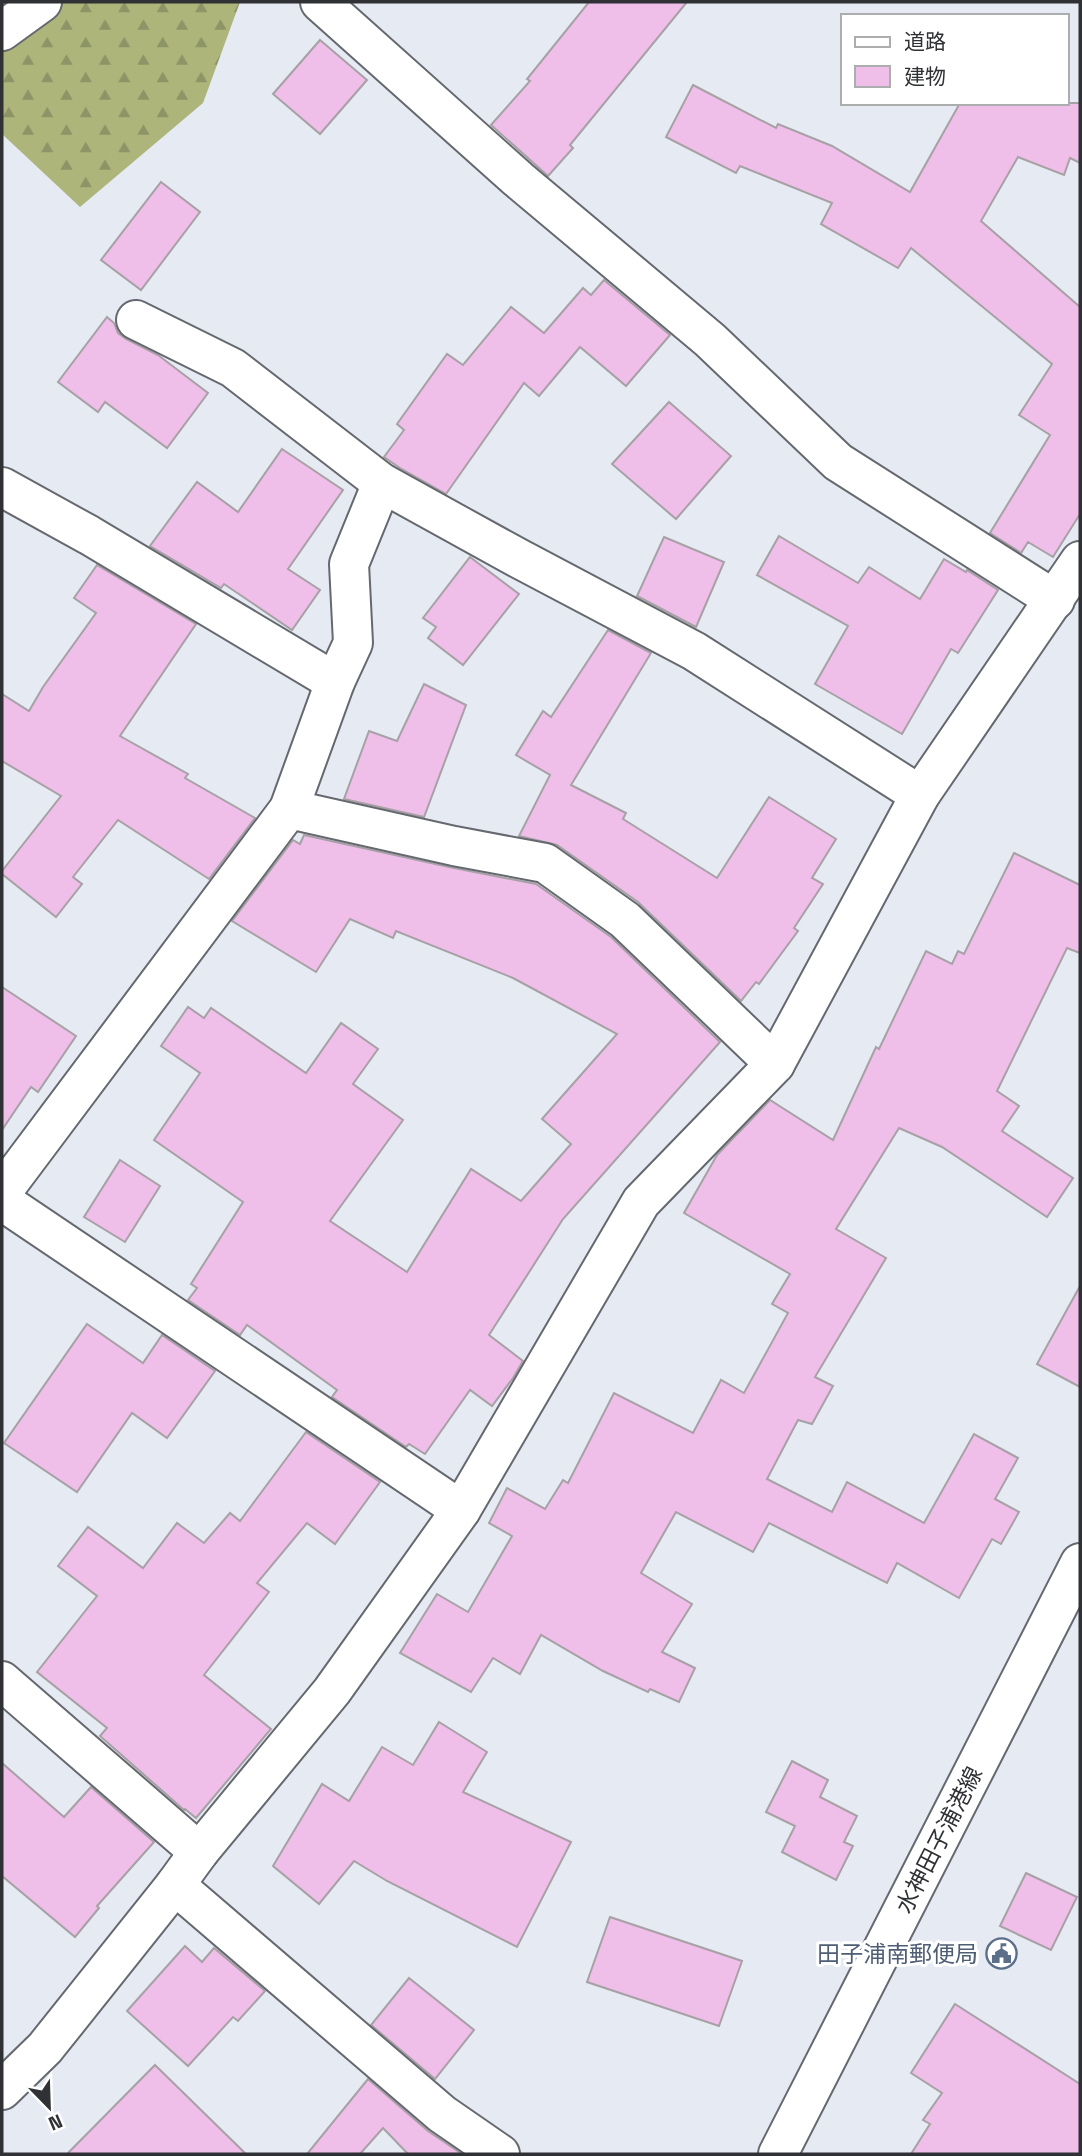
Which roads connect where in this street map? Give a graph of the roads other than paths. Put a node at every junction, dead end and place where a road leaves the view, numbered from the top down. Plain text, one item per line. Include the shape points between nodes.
1 (42, 2) edge
2 (320, 2) edge
3 (2, 31) edge
4 (136, 320) dead end
5 (382, 483) junction
6 (2, 487) edge
7 (1080, 562) edge
8 (1055, 600) junction
9 (335, 682) junction
10 (920, 795) junction
11 (289, 809) junction
12 (775, 1064) junction
13 (2, 1192) edge
14 (2, 1200) edge
15 (461, 1510) junction
16 (1080, 1563) edge
17 (2, 1681) edge
18 (199, 1852) junction
19 (175, 1885) junction
20 (2, 2090) edge
21 (500, 2154) edge
22 (778, 2154) edge

1 - 3 street
2 - 8 street via 518,179 710,340 838,461
4 - 5 street via 233,368
5 - 9 street via 349,564 353,643
5 - 10 street via 694,651
6 - 9 street
7 - 8 street
8 - 10 street
9 - 11 street
10 - 12 street
11 - 12 street via 545,863 625,920
11 - 13 street
12 - 15 street via 640,1202
14 - 15 street
15 - 18 street via 332,1691
16 - 22 street, 水神田子浦港線
17 - 18 street
18 - 19 street
19 - 20 street via 45,2048
19 - 21 street via 442,2114

